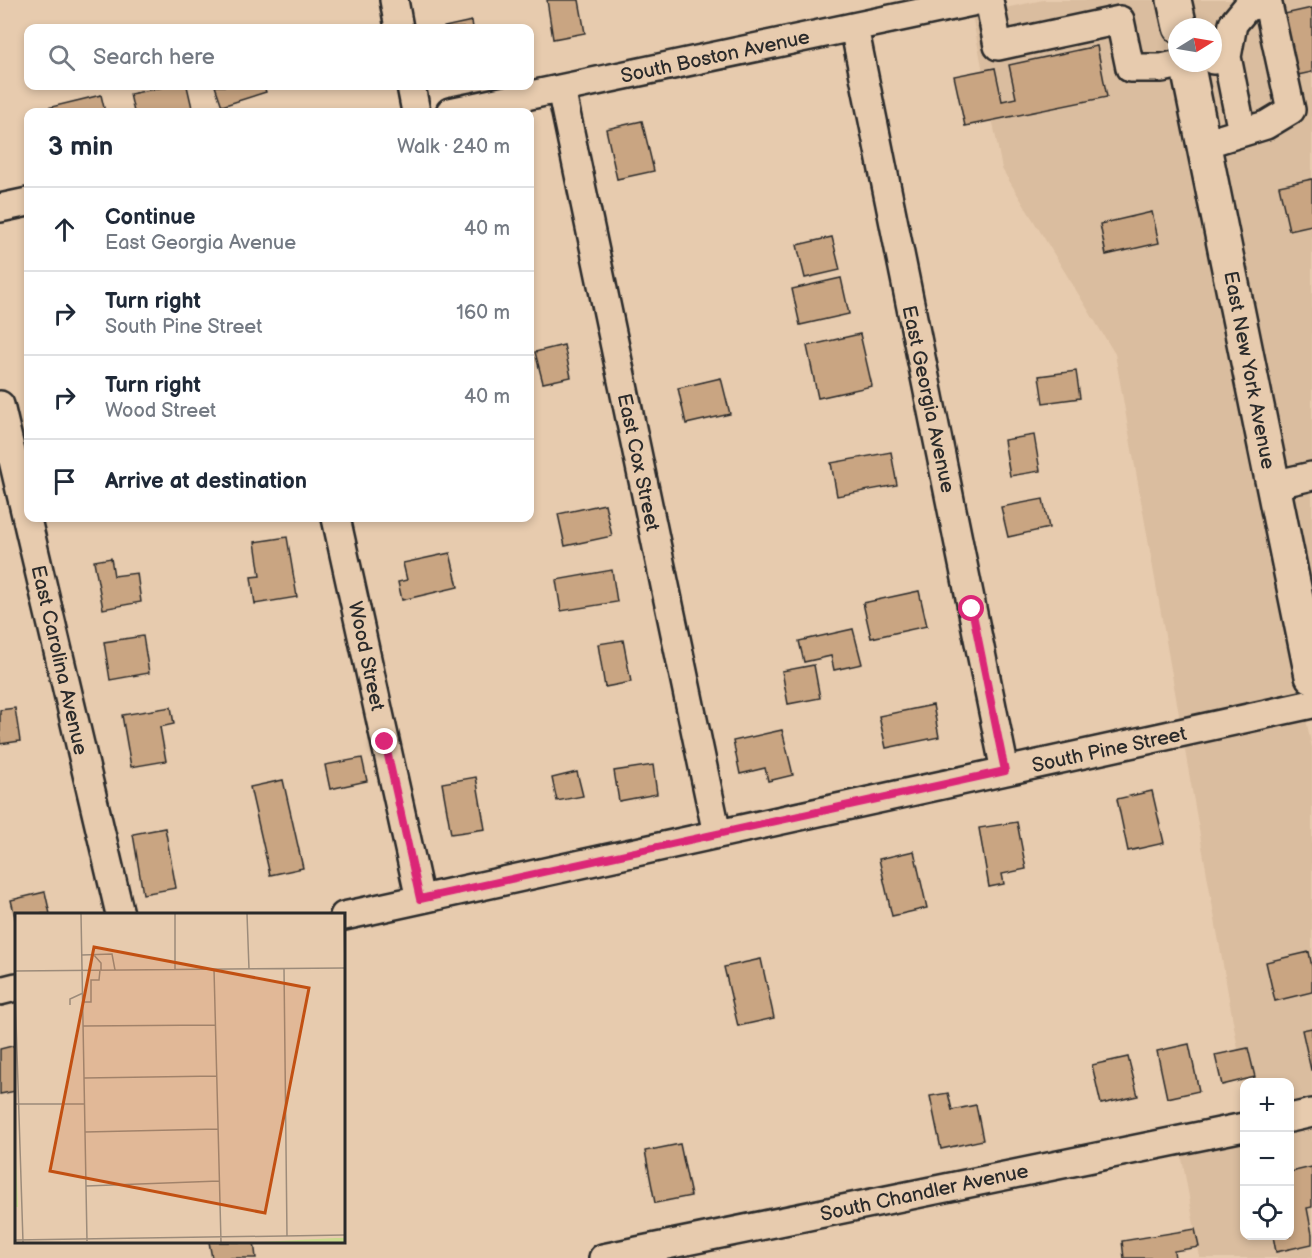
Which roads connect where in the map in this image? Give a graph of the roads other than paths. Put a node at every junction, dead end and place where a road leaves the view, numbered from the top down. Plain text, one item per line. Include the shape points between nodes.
1 (394, 0) edge
2 (981, 0) edge
3 (989, 0) edge
4 (1174, 0) edge
5 (1267, 1) edge
6 (1106, 12) edge
7 (1178, 18) edge
8 (398, 24) edge
9 (854, 27) junction
10 (1222, 36) edge
11 (1168, 67) edge
12 (1200, 72) edge
13 (1205, 72) edge
14 (561, 89) junction
15 (412, 90) edge
16 (415, 108) edge
17 (469, 108) edge
18 (1242, 132) junction
19 (1204, 144) junction
20 (24, 203) edge
21 (0, 208) edge
22 (0, 405) edge
23 (1312, 476) edge
24 (1273, 485) junction
25 (24, 507) edge
26 (28, 522) edge
27 (337, 522) edge
28 (1312, 676) edge
29 (1312, 704) edge
30 (1005, 771) junction
31 (717, 834) junction
32 (420, 899) junction
33 (120, 913) edge
34 (345, 916) edge
35 (15, 987) edge
36 (0, 991) edge
37 (1312, 1113) edge
38 (1294, 1117) edge
39 (1240, 1128) edge
40 (603, 1258) edge

1 - 8 street
2 - 9 street, South Boston Avenue
3 - 6 street via 998,46
4 - 7 main road
5 - 10 street via 1247,7
5 - 18 street via 1291,110 1266,125
6 - 11 street via 1120,20 1130,68
9 - 14 street, South Boston Avenue
9 - 30 street, East Georgia Avenue
12 - 19 main road, East New York Avenue
13 - 18 street
14 - 17 street, South Boston Avenue
14 - 31 street, East Cox Street
15 - 16 street
18 - 19 street
19 - 24 main road, East New York Avenue
20 - 21 street
22 - 25 street, East Carolina Avenue
23 - 24 street
24 - 28 main road, East New York Avenue
26 - 33 street, East Carolina Avenue
27 - 32 street, Wood Street
29 - 30 street, South Pine Street
30 - 31 street, South Pine Street
31 - 32 street, South Pine Street
32 - 34 street, South Pine Street
35 - 36 street
37 - 38 street
39 - 40 street, South Chandler Avenue

